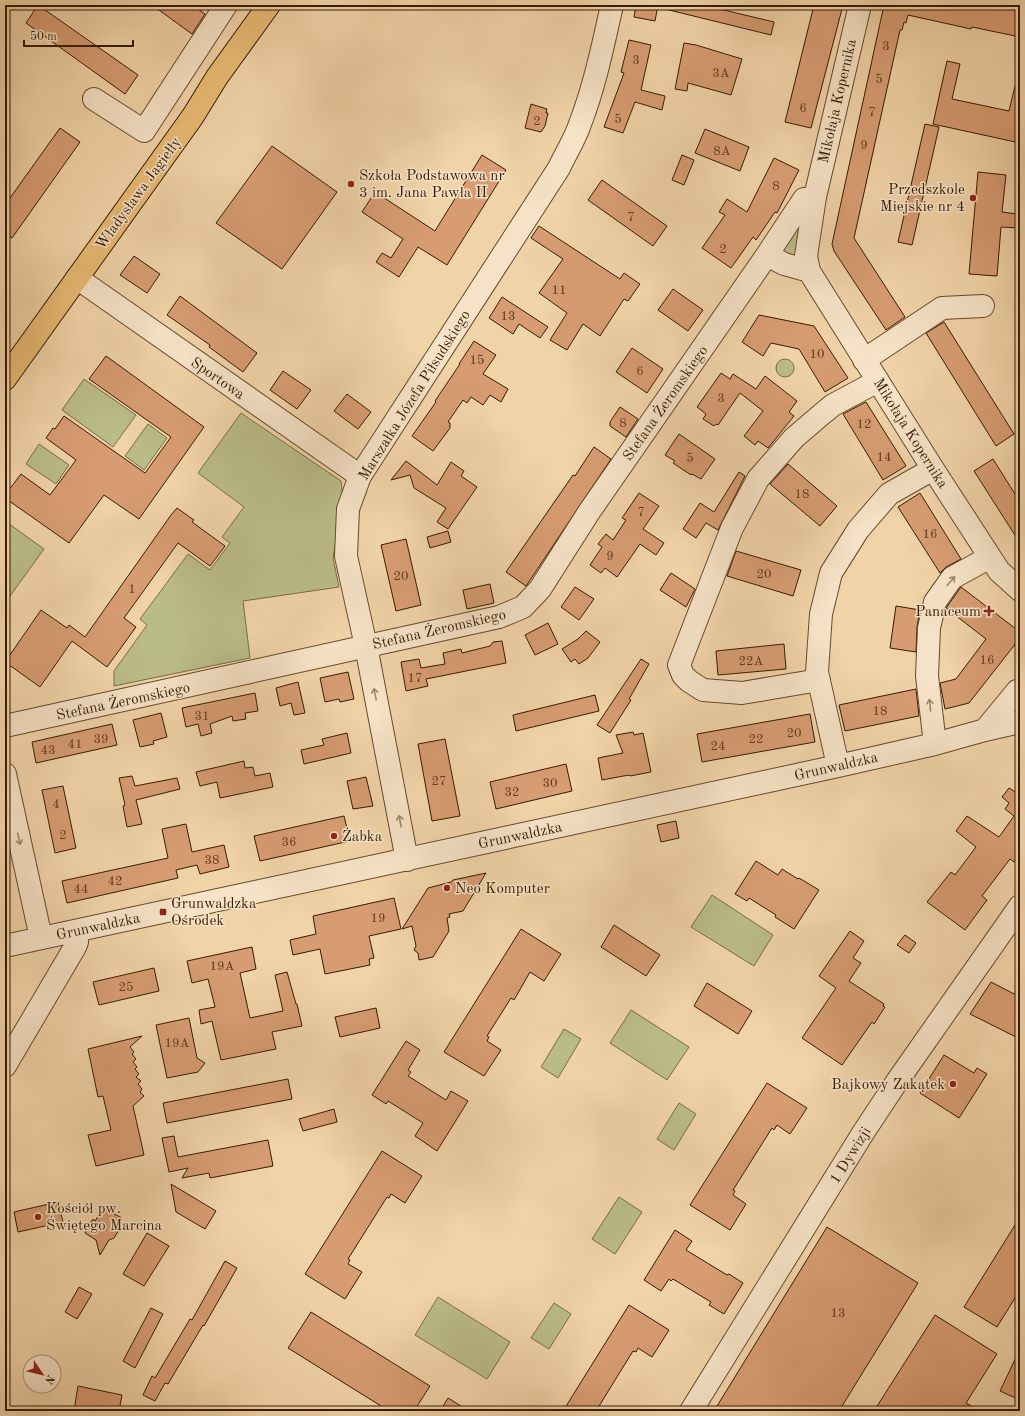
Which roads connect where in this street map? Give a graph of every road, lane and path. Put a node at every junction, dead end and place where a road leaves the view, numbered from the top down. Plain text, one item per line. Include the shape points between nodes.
1 (226, 5) edge
2 (269, 5) edge
3 (612, 5) edge
4 (860, 5) edge
5 (94, 99) dead end
6 (815, 196) junction
7 (767, 254) junction
8 (809, 270) junction
9 (77, 278) junction
10 (983, 306) dead end
11 (864, 360) junction
12 (5, 379) edge
13 (878, 381) junction
14 (933, 469) junction
15 (360, 476) junction
16 (990, 557) junction
17 (1020, 590) edge
18 (366, 646) junction
19 (818, 680) junction
20 (1019, 691) edge
21 (1020, 722) edge
22 (5, 726) edge
23 (985, 730) junction
24 (935, 744) junction
25 (838, 766) junction
26 (5, 775) edge
27 (407, 860) junction
28 (1020, 906) edge
29 (76, 931) junction
30 (41, 938) junction
31 (5, 946) edge
32 (5, 1066) edge
33 (691, 1411) edge

1 - 5 street via 144,132
2 - 9 main road, Władysława Jagiełły
3 - 15 street, Marszałka Józefa Piłsudskiego via 599,66 588,102 580,126 559,168
4 - 6 street, Mikołaja Kopernika
6 - 7 street via 804,199
6 - 8 street, Mikołaja Kopernika via 806,256
7 - 8 street via 784,264
7 - 18 street, Stefana Żeromskiego via 589,512 540,589 523,607 499,617
8 - 11 street, Mikołaja Kopernika
9 - 12 main road, Władysława Jagiełły
9 - 15 street, Sportowa
10 - 11 street via 942,308
11 - 13 street, Mikołaja Kopernika
13 - 14 street, Mikołaja Kopernika
13 - 19 street via 833,405 794,438 758,479 732,528 679,665 682,675 703,690 742,693
14 - 16 street, Mikołaja Kopernika
14 - 19 street via 889,494 858,530 830,573 821,614
15 - 18 street, Marszałka Józefa Piłsudskiego via 348,509 346,556
16 - 17 street, Mikołaja Kopernika via 999,571
24 -> 16 street via 927,676 929,628 936,602 952,578
18 - 22 street, Stefana Żeromskiego
27 -> 18 street, Marszałka Józefa Piłsudskiego
19 - 25 street
20 - 23 street
21 - 23 street, Grunwaldzka
23 - 24 street, Grunwaldzka
24 - 25 street, Grunwaldzka
25 - 27 street, Grunwaldzka
26 -> 30 street
27 - 29 street, Grunwaldzka
28 - 33 street, 1 Dywizji via 885,1100
29 - 30 street, Grunwaldzka
29 - 32 street via 75,947
30 - 31 street, Grunwaldzka

